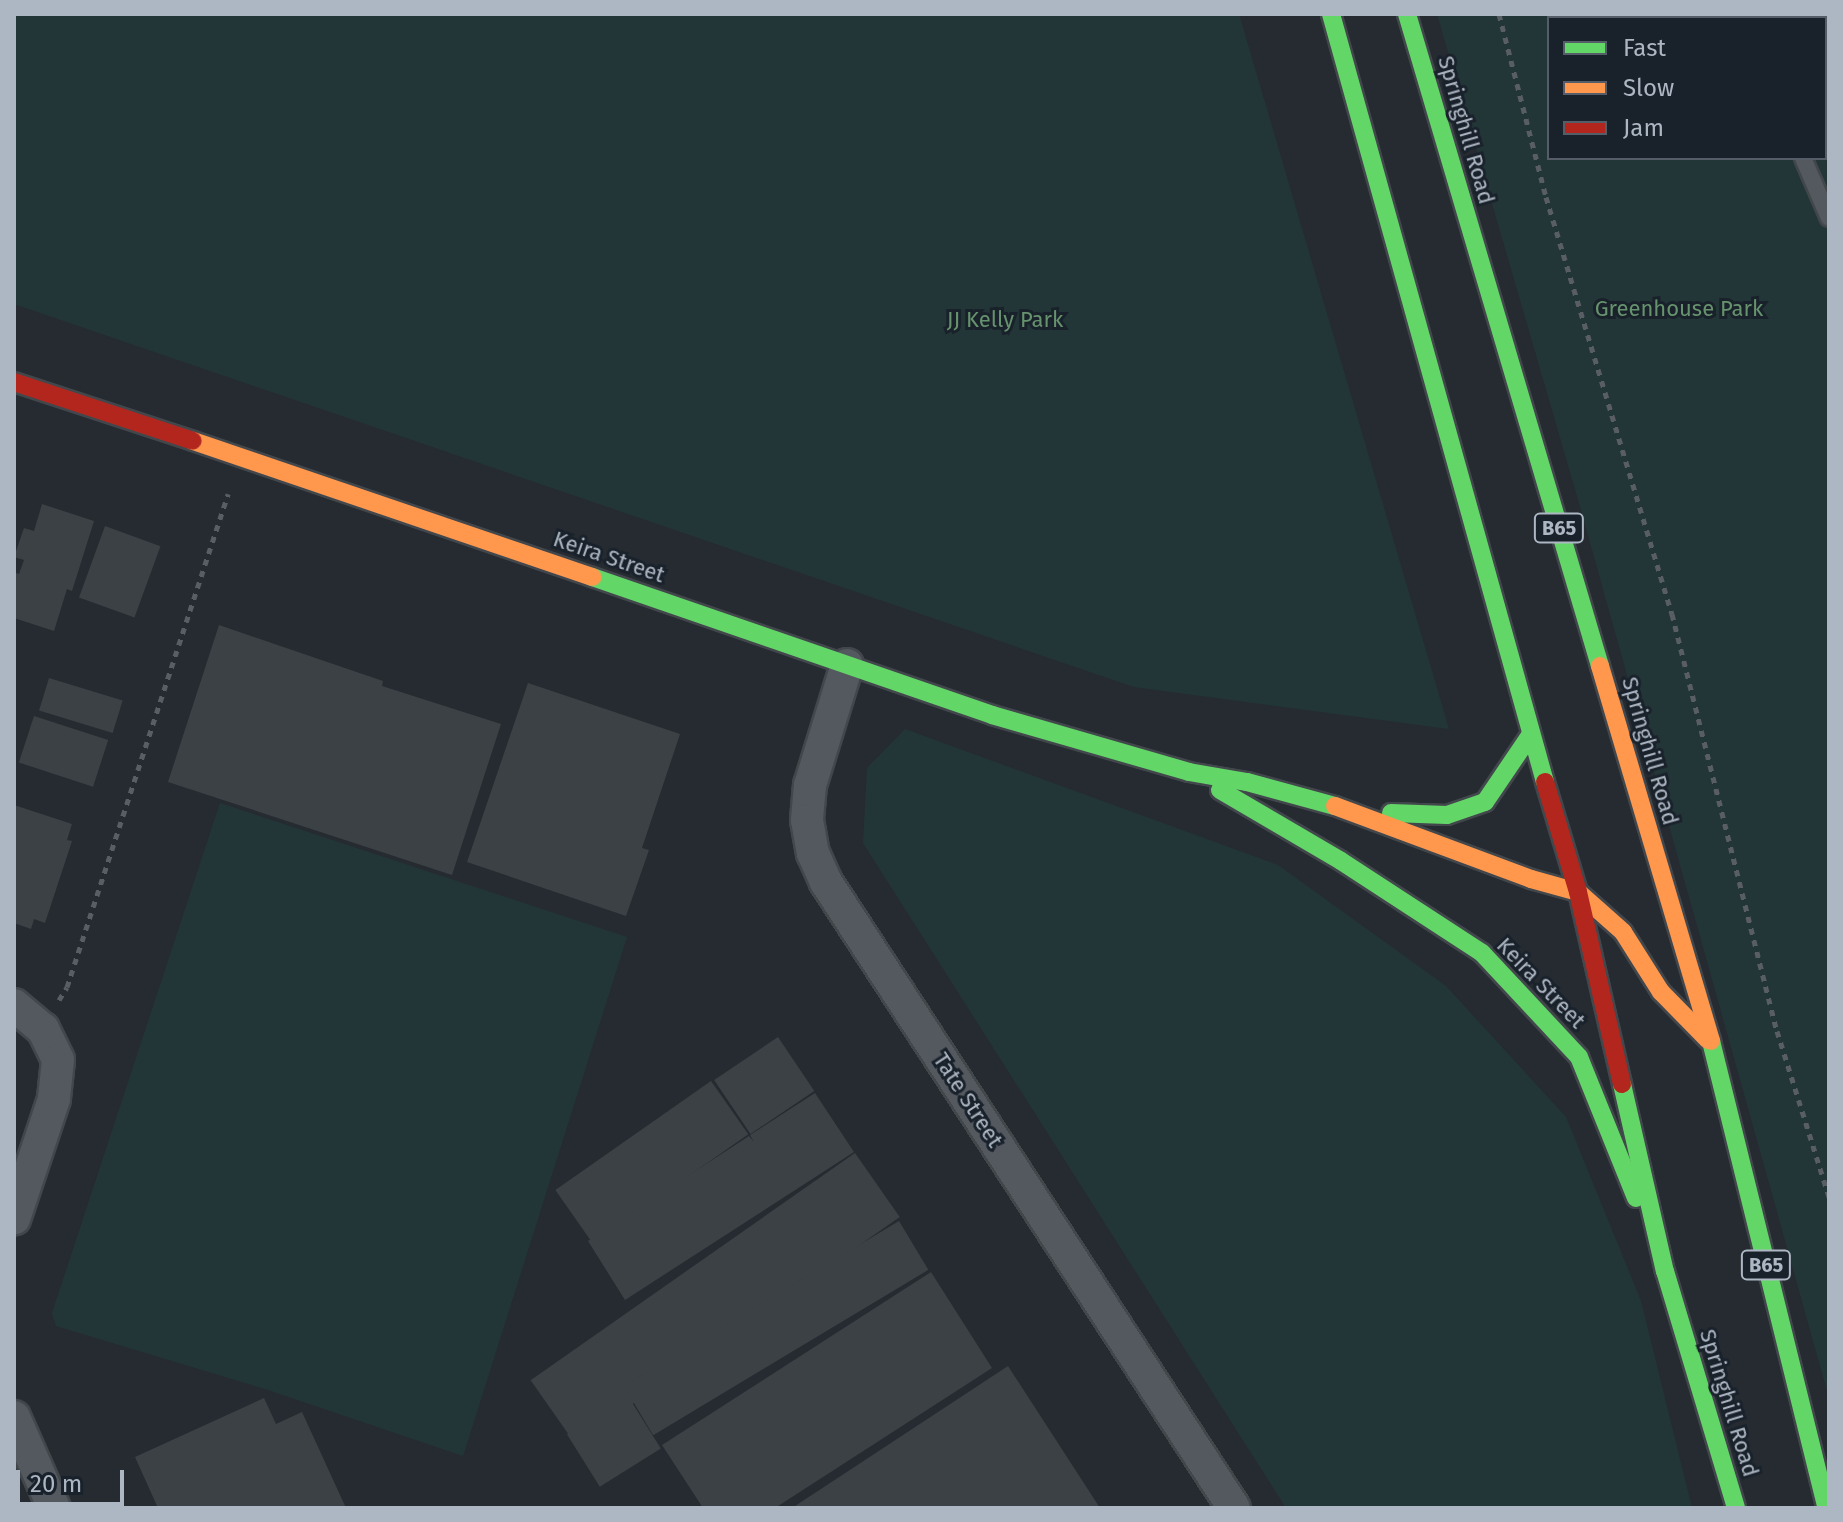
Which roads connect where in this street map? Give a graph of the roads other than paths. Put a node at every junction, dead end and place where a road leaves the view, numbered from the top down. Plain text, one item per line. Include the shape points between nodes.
1 (1331, 14) edge
2 (1407, 14) edge
3 (1804, 160) edge
4 (1829, 218) edge
5 (14, 382) edge
6 (847, 665) junction
7 (1531, 734) junction
8 (1189, 772) junction
9 (1357, 812) junction
10 (1578, 892) junction
11 (14, 1005) edge
12 (1711, 1043) junction
13 (14, 1219) edge
14 (1665, 1271) junction
15 (15, 1422) edge
16 (54, 1508) edge
17 (1234, 1508) edge
18 (1736, 1508) edge
19 (1827, 1508) edge

1 - 7 main road, Springhill Road
2 - 12 main road, Springhill Road / B65
3 - 4 lane
5 - 6 main road, Keira Street
6 - 8 main road, Keira Street via 992,715
6 - 17 street, Tate Street via 810,785 807,820 826,882
7 - 9 main road, Keira Street via 1485,802 1447,815
7 - 10 main road, Springhill Road
8 - 9 main road, Keira Street
8 - 14 main road, Keira Street via 1341,861 1482,953 1579,1057
9 - 10 main road, Keira Street
10 - 12 main road via 1623,932 1661,992
10 - 14 main road, Springhill Road
11 - 13 street via 43,1029 58,1060 54,1099
12 - 19 main road, Springhill Road / B65
14 - 18 main road, Springhill Road
15 - 16 street

